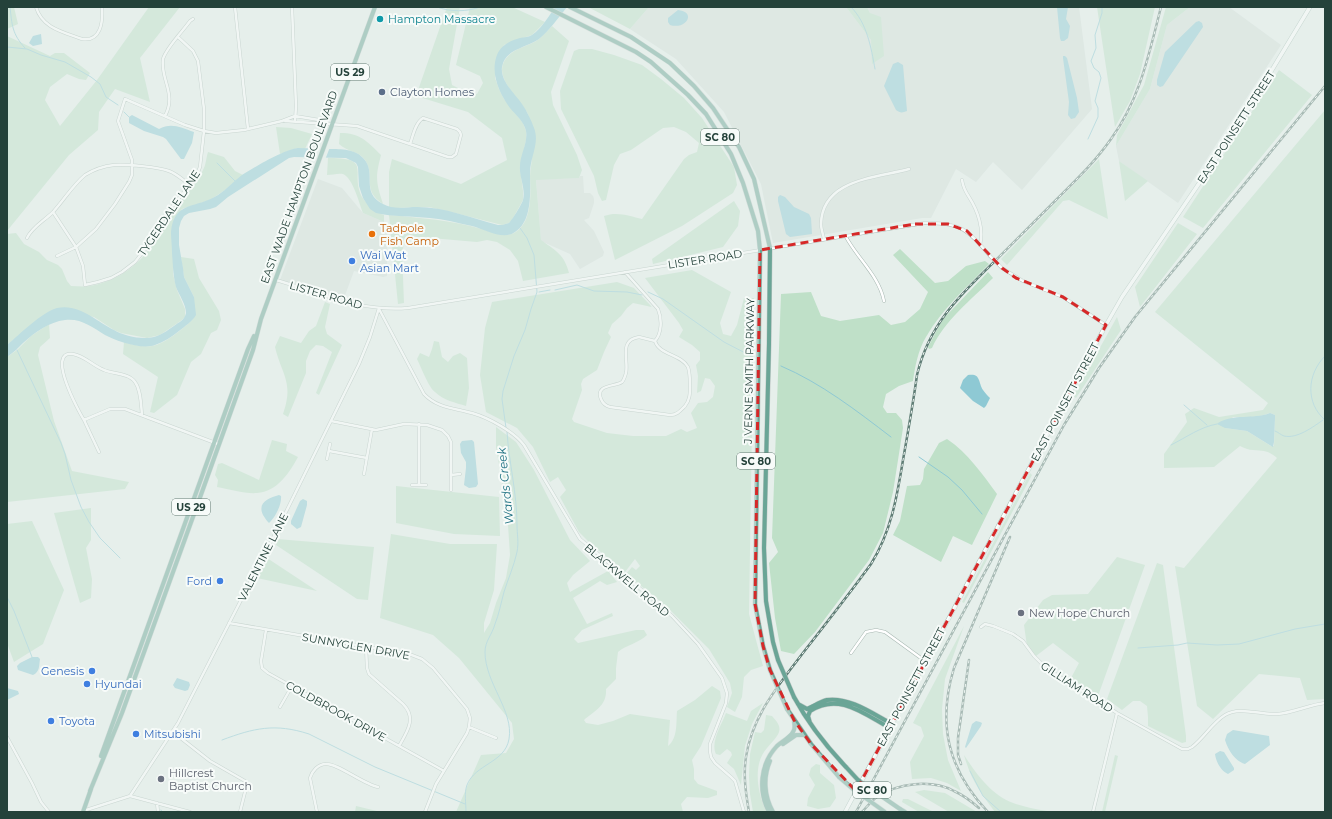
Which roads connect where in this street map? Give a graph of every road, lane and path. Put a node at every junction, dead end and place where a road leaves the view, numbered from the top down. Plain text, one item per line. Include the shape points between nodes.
1 (36, 7) edge
2 (102, 7) edge
3 (235, 7) edge
4 (292, 7) edge
5 (375, 7) edge
6 (546, 7) edge
7 (570, 7) edge
8 (1310, 7) edge
9 (193, 18) dead end
10 (178, 37) junction
11 (165, 116) junction
12 (295, 116) junction
13 (282, 121) junction
14 (295, 122) junction
15 (322, 123) junction
16 (331, 125) junction
17 (248, 129) junction
18 (204, 131) junction
19 (410, 144) junction
20 (132, 166) junction
21 (909, 169) dead end
22 (962, 180) dead end
23 (190, 185) junction
24 (53, 212) junction
25 (846, 237) junction
26 (27, 238) dead end
27 (824, 239) junction
28 (980, 245) junction
29 (76, 247) junction
30 (770, 248) junction
31 (760, 250) junction
32 (57, 256) dead end
33 (625, 272) junction
34 (276, 280) junction
35 (884, 301) dead end
36 (379, 308) junction
37 (1106, 325) junction
38 (258, 329) junction
39 (655, 341) junction
40 (240, 371) junction
41 (245, 373) junction
42 (229, 408) junction
43 (142, 415) junction
44 (84, 420) junction
45 (331, 421) junction
46 (419, 424) junction
47 (372, 429) junction
48 (216, 443) junction
49 (330, 444) dead end
50 (329, 451) junction
51 (99, 452) dead end
52 (367, 458) junction
53 (327, 459) dead end
54 (364, 474) dead end
55 (460, 474) dead end
56 (451, 475) junction
57 (412, 485) dead end
58 (419, 485) junction
59 (426, 485) dead end
60 (451, 490) dead end
61 (229, 624) junction
62 (981, 627) dead end
63 (266, 630) junction
64 (366, 647) junction
65 (851, 653) dead end
66 (925, 661) junction
67 (292, 686) junction
68 (798, 704) junction
69 (1325, 704) edge
70 (280, 707) dead end
71 (1118, 713) junction
72 (794, 720) junction
73 (810, 723) junction
74 (891, 726) junction
75 (470, 727) junction
76 (173, 732) junction
77 (804, 736) junction
78 (7, 737) edge
79 (496, 738) dead end
80 (399, 746) junction
81 (444, 771) junction
82 (378, 787) dead end
83 (130, 796) junction
84 (157, 803) junction
85 (83, 811) edge
86 (49, 812) edge
87 (158, 812) edge
88 (190, 812) edge
89 (240, 812) edge
90 (317, 812) edge
91 (425, 812) edge
92 (744, 812) edge
93 (769, 812) edge
94 (773, 812) edge
95 (845, 812) edge
96 (885, 812) edge
97 (905, 812) edge
98 (1092, 812) edge

1 - 2 street via 40,18 47,24 87,40 98,33
3 - 17 street
4 - 12 street
5 - 16 main road, EAST WADE HAMPTON BOULEVARD / US 29
6 - 31 main road, J VERNE SMITH PARKWAY / SC 80 via 651,62 706,114 731,154 743,183 758,231
7 - 30 main road, J VERNE SMITH PARKWAY / SC 80 via 631,37 670,63 713,108 739,147 754,179
8 - 37 main road, EAST POINSETT STREET via 1238,126
9 - 10 street
10 - 11 street via 169,47 163,60 170,99
10 - 18 street, TYGERDALE LANE via 193,51 198,62
11 - 18 street via 175,122
11 - 20 street via 125,99 118,121
12 - 13 street
12 - 14 street
12 - 15 street via 319,120
13 - 14 street
13 - 17 street
14 - 15 street
15 - 16 street
16 - 19 street via 357,126
16 - 34 main road, EAST WADE HAMPTON BOULEVARD / US 29
17 - 18 street via 222,133
18 - 23 street, TYGERDALE LANE via 200,166
19 - 19 street via 452,157 456,154 461,134 458,130 423,118 419,121
20 - 23 street via 167,170
20 - 24 street via 107,166 86,175
20 - 29 street via 129,182 115,204 96,229
21 - 27 street via 853,182 831,196 824,208 821,224
22 - 28 street via 980,223
23 - 29 street, TYGERDALE LANE via 166,214 136,262 111,278 85,284 83,266
24 - 26 street
24 - 29 street
25 - 27 street, LISTER ROAD
25 - 28 street, LISTER ROAD via 935,223 961,227
25 - 35 street via 880,285
27 - 30 street, LISTER ROAD
28 - 37 street, LISTER ROAD, bridge via 1002,268 1022,281 1063,297
29 - 32 street
30 - 31 street, LISTER ROAD
30 - 68 main road, J VERNE SMITH PARKWAY / SC 80, bridge via 764,548 766,601 778,660
31 - 33 street, LISTER ROAD
31 - 72 main road, J VERNE SMITH PARKWAY / SC 80, bridge via 755,604 770,670
33 - 36 street, LISTER ROAD via 408,308
33 - 39 street via 658,309 661,325
34 - 36 street, LISTER ROAD via 350,303
34 - 38 main road, EAST WADE HAMPTON BOULEVARD / US 29
36 - 45 street, VALENTINE LANE via 365,350
36 - 92 street, BLACKWELL ROAD via 422,392 442,406 482,416 517,437 580,539 672,616 698,644 722,678 727,693 726,703 710,744 711,757 735,782
37 - 66 main road, EAST POINSETT STREET
38 - 40 main road, EAST WADE HAMPTON BOULEVARD / US 29
38 - 41 main road, EAST WADE HAMPTON BOULEVARD / US 29
39 - 39 street via 658,347 687,366 690,391 686,405 672,415 605,405 601,398 603,389 620,383 625,375 628,343 632,338 639,337
40 - 41 main road
40 - 42 main road, EAST WADE HAMPTON BOULEVARD / US 29
41 - 42 main road, EAST WADE HAMPTON BOULEVARD / US 29
42 - 48 main road, EAST WADE HAMPTON BOULEVARD / US 29
43 - 44 street via 115,408
43 - 44 street via 138,390 133,380 70,354 64,358 62,367 71,396
43 - 48 street
44 - 51 street
45 - 47 street
45 - 61 street, VALENTINE LANE
46 - 47 street
46 - 56 street via 442,430 448,436 451,442
46 - 58 street
47 - 52 street
48 - 85 main road, EAST WADE HAMPTON BOULEVARD / US 29
49 - 50 street
50 - 52 street
50 - 53 street
52 - 54 street
55 - 56 street
56 - 60 street
57 - 58 street
58 - 59 street
61 - 63 street, SUNNYGLEN DRIVE
61 - 76 street, VALENTINE LANE
62 - 71 street, GILLIAM ROAD via 985,624 1013,634 1023,641 1046,668
63 - 64 street, SUNNYGLEN DRIVE
63 - 67 street, COLDBROOK DRIVE via 262,668
64 - 75 street, SUNNYGLEN DRIVE via 409,654 428,663 467,709
64 - 80 street via 369,674 406,707 410,715 410,726
65 - 66 street via 866,632 876,630 885,632
66 - 74 main road, EAST POINSETT STREET
67 - 70 street
67 - 80 street, COLDBROOK DRIVE
68 - 73 main road, J VERNE SMITH PARKWAY / SC 80
68 - 74 main road via 807,708 823,701 842,701 855,705
69 - 71 street, GILLIAM ROAD via 1278,714 1243,711 1228,713 1195,745 1185,750
71 - 98 street, GILLIAM ROAD
72 - 77 main road, J VERNE SMITH PARKWAY / SC 80
72 - 93 main road via 794,731 772,752 764,771 763,795
73 - 74 main road via 810,711 821,705 833,703 847,705
73 - 97 main road, J VERNE SMITH PARKWAY / SC 80, bridge via 858,780
74 - 95 main road, EAST POINSETT STREET
75 - 79 street
75 - 81 street
76 - 83 street, VALENTINE LANE
76 - 89 street via 210,761 245,781 246,788
77 - 94 main road via 796,735 786,742 769,764 765,785 767,799
77 - 96 main road, J VERNE SMITH PARKWAY / SC 80, bridge via 839,777
78 - 86 street via 41,802
80 - 81 street, COLDBROOK DRIVE
81 - 91 street
82 - 90 street via 370,786 331,765 323,764 310,778
83 - 84 street
83 - 85 street
84 - 87 street
84 - 88 street

